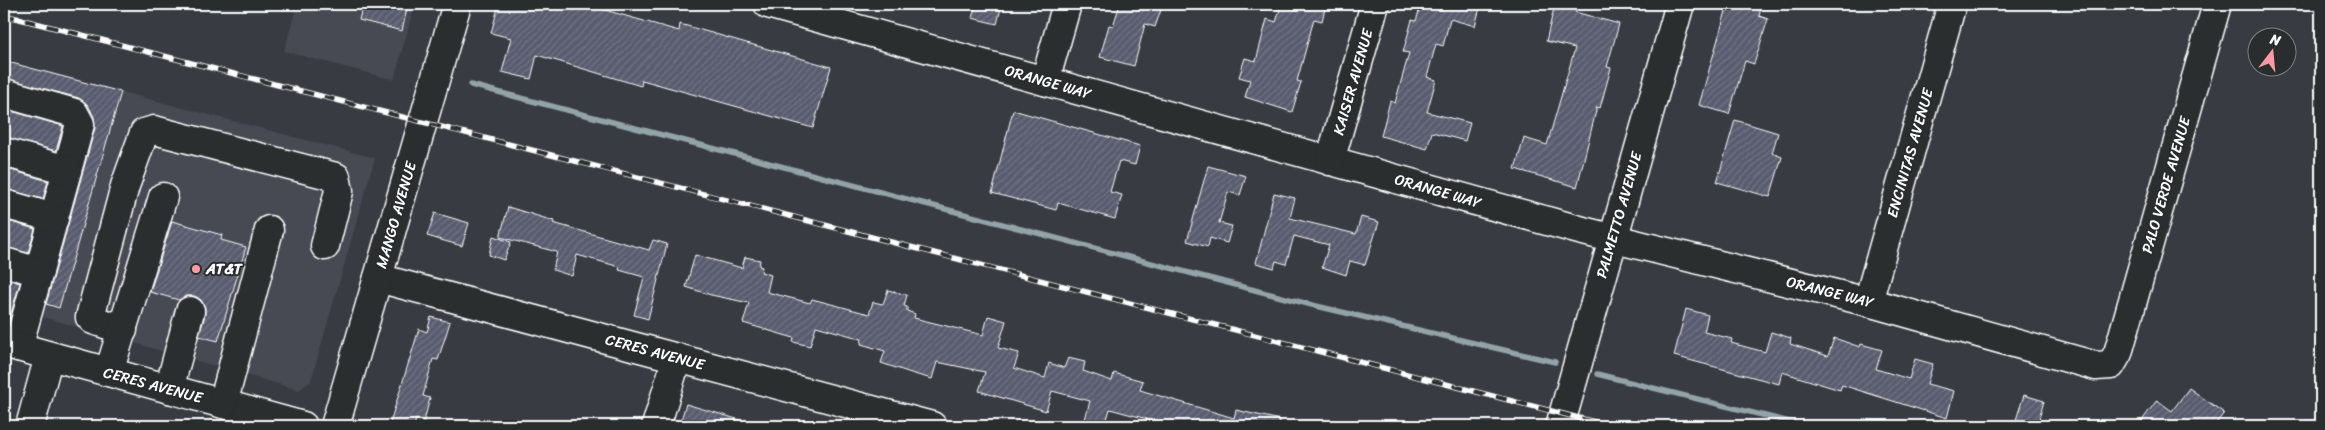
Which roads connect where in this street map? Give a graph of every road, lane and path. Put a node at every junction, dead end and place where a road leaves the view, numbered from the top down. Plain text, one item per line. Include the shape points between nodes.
1 (457, 4) edge
2 (768, 4) edge
3 (1067, 4) edge
4 (1375, 4) edge
5 (1680, 4) edge
6 (1952, 4) edge
7 (2217, 4) edge
8 (1045, 81) junction
9 (4, 93) edge
10 (4, 152) edge
11 (1330, 160) junction
12 (67, 170) junction
13 (163, 198) dead end
14 (4, 204) edge
15 (54, 218) junction
16 (269, 230) dead end
17 (1613, 237) junction
18 (325, 246) dead end
19 (4, 262) edge
20 (39, 272) junction
21 (378, 278) junction
22 (1868, 302) junction
23 (190, 311) dead end
24 (123, 330) junction
25 (11, 345) edge
26 (49, 356) junction
27 (677, 358) junction
28 (2111, 365) joint
29 (109, 372) junction
30 (169, 389) junction
31 (223, 404) junction
32 (30, 426) edge
33 (303, 426) edge
34 (335, 426) edge
35 (656, 426) edge
36 (932, 426) edge
37 (1560, 426) edge

1 - 21 street, MANGO AVENUE
2 - 8 street, ORANGE WAY
3 - 8 street
4 - 11 street, KAISER AVENUE
5 - 17 street, PALMETTO AVENUE
6 - 22 street, ENCINITAS AVENUE
7 - 28 street, PALO VERDE AVENUE via 2118,353
8 - 11 street, ORANGE WAY
9 - 12 street via 74,113 80,124
10 - 12 street
11 - 17 street, ORANGE WAY
12 - 15 street
13 - 24 street
14 - 15 street
15 - 20 street
16 - 31 street
17 - 22 street, ORANGE WAY
17 - 37 street, PALMETTO AVENUE
18 - 24 street via 339,191 336,177 154,130 144,134 125,186 90,317
19 - 20 street
20 - 25 street
21 - 27 street, CERES AVENUE
21 - 34 street, MANGO AVENUE
22 - 28 street, ORANGE WAY via 2096,366
23 - 30 street
24 - 29 street
25 - 26 street, CERES AVENUE
26 - 29 street, CERES AVENUE
26 - 32 street
27 - 35 street
27 - 36 street, CERES AVENUE
29 - 30 street, CERES AVENUE
30 - 31 street, CERES AVENUE
31 - 33 street, CERES AVENUE

